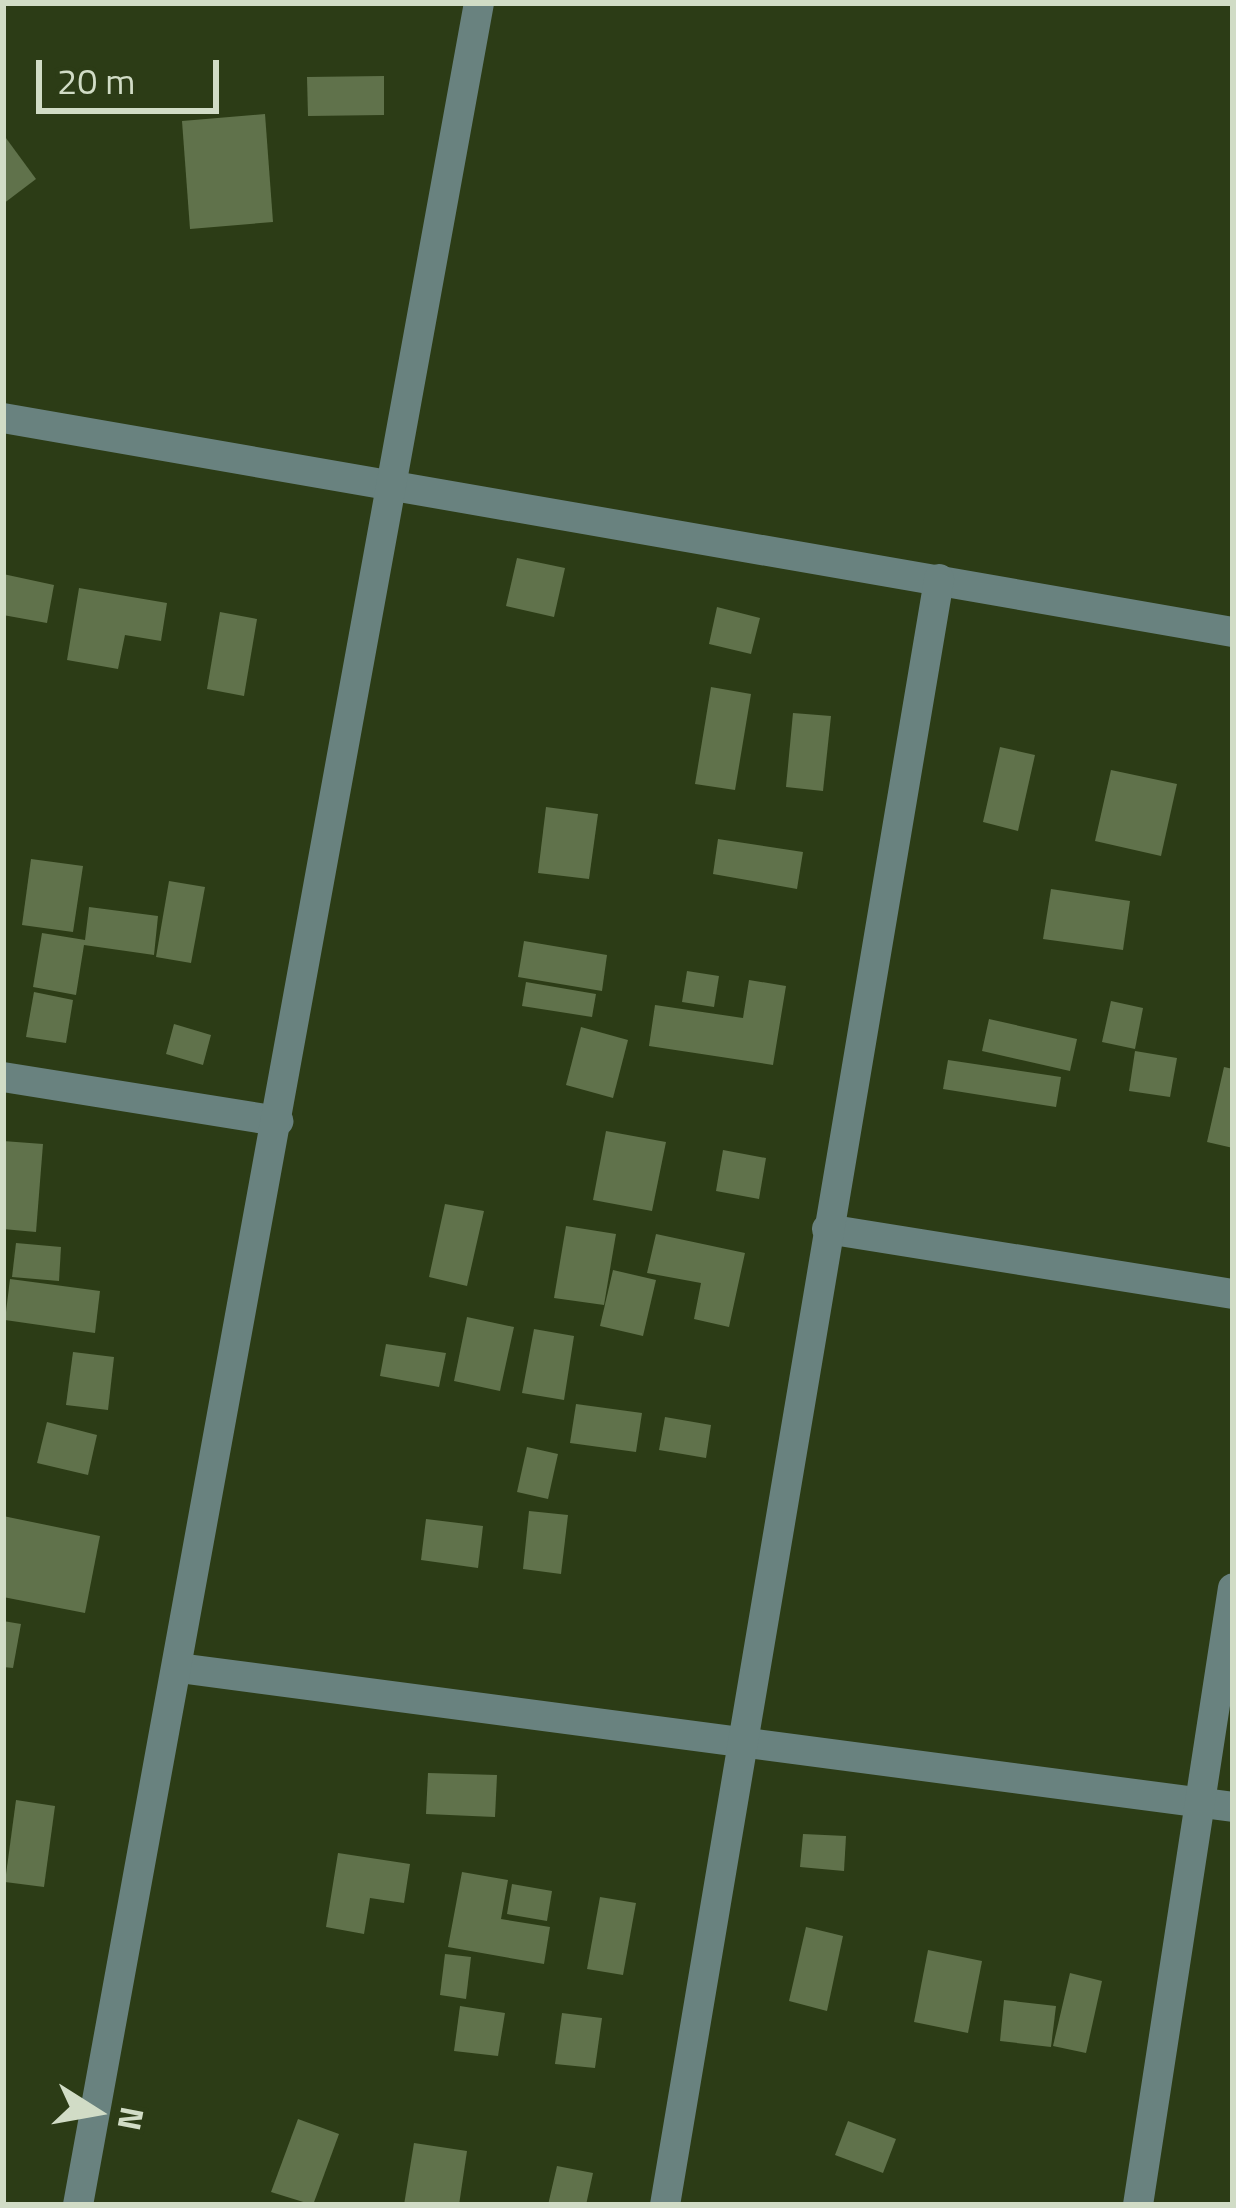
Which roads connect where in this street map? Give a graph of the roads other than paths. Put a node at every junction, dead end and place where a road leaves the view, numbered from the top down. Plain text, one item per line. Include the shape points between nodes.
1 (479, 3) edge
2 (3, 418) edge
3 (395, 485) junction
4 (939, 579) junction
5 (1233, 632) edge
6 (3, 1077) edge
7 (279, 1121) junction
8 (826, 1229) junction
9 (1233, 1294) edge
10 (1233, 1588) edge
11 (179, 1668) junction
12 (750, 1740) junction
13 (1195, 1802) junction
14 (1233, 1807) edge
15 (79, 2205) edge
16 (665, 2205) edge
17 (1138, 2205) edge

1 - 3 street
2 - 3 street
3 - 4 street
3 - 7 street
4 - 5 street
4 - 8 street
6 - 7 street
7 - 11 street
8 - 9 street
8 - 12 street
10 - 13 street
11 - 12 street
11 - 15 street
12 - 13 street
12 - 16 street
13 - 14 street
13 - 17 street

